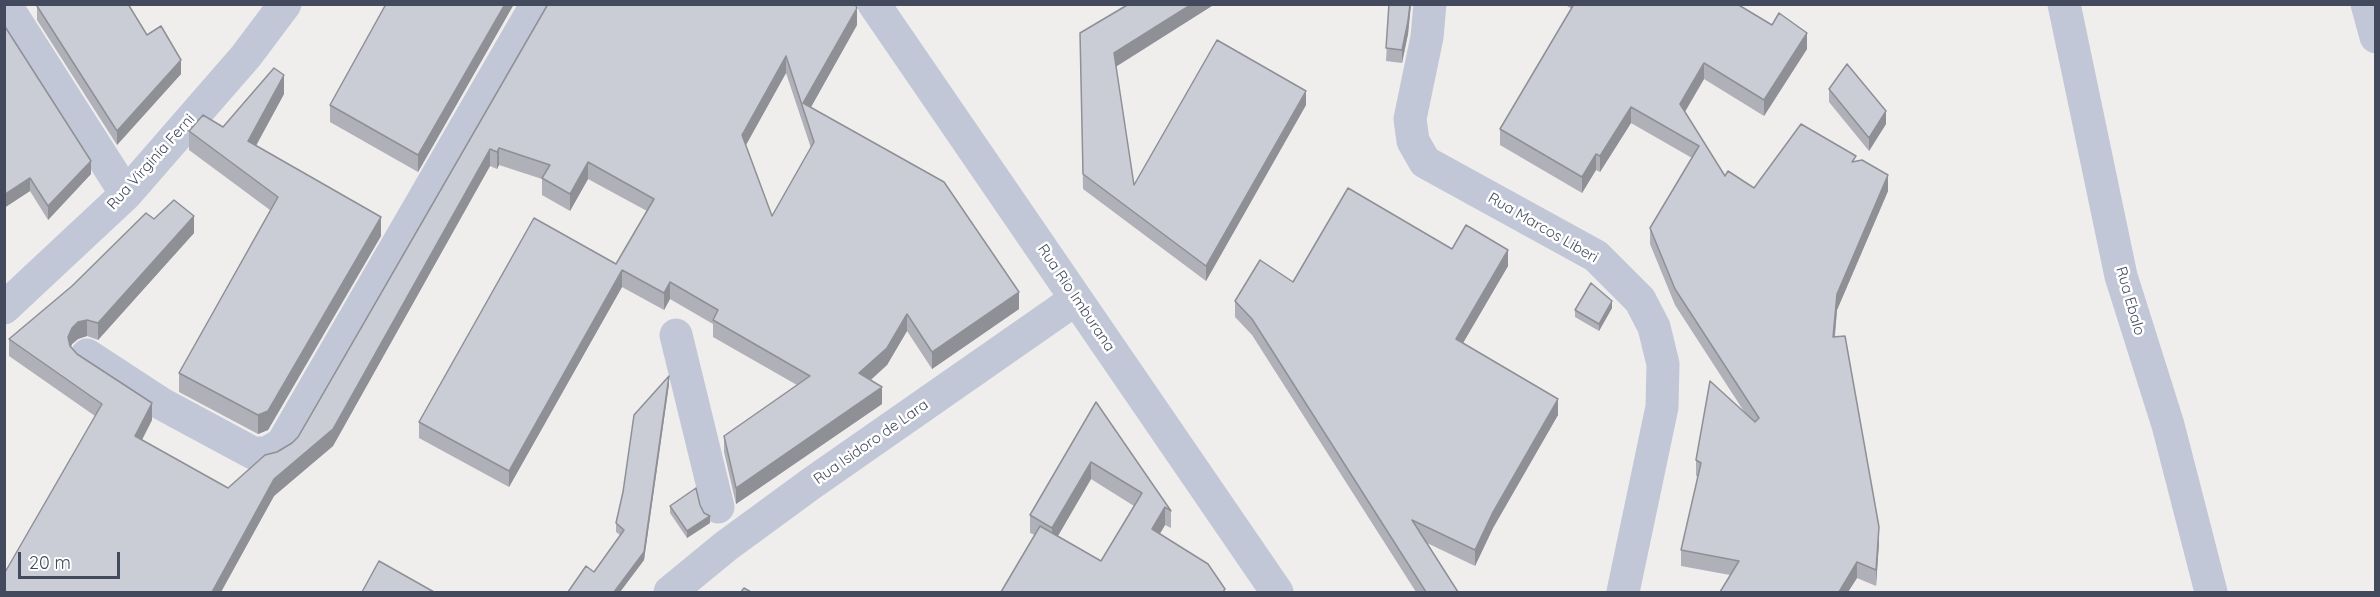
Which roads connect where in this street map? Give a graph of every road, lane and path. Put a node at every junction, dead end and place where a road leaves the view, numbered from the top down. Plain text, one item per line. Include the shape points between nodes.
1 (5, 4) edge
2 (285, 4) edge
3 (535, 4) edge
4 (874, 4) edge
5 (1430, 4) edge
6 (2064, 4) edge
7 (2367, 4) edge
8 (2376, 37) edge
9 (126, 194) junction
10 (1076, 299) junction
11 (4, 308) edge
12 (676, 335) dead end
13 (87, 355) dead end
14 (721, 523) junction
15 (670, 592) edge
16 (1277, 592) edge
17 (1623, 592) edge
18 (2211, 592) edge

1 - 9 street
2 - 9 street, Rua Virginía Ferni via 246,56
3 - 13 street via 282,444 267,453 253,453 162,404
4 - 10 street, Rua Rio Imburana
5 - 17 street, Rua Marcos Liberi via 1410,119 1413,141 1425,162 1596,256 1640,300 1654,327 1663,364 1662,407
6 - 18 street, Rua Ebalo via 2121,276 2168,425
7 - 8 street
9 - 11 street, Rua Virginía Ferni
10 - 14 street, Rua Isidoro de Lara
10 - 16 street, Rua Rio Imburana
12 - 14 street
14 - 15 street, Rua Isidoro de Lara

